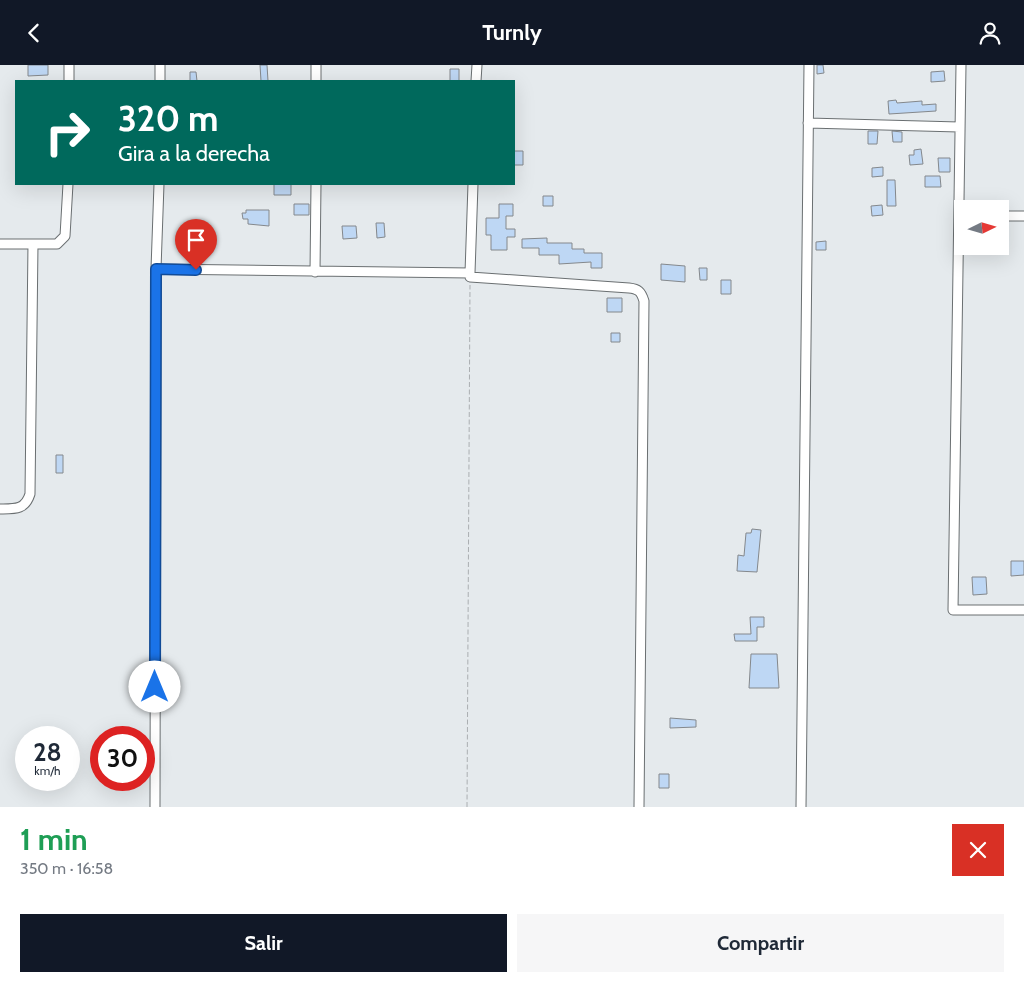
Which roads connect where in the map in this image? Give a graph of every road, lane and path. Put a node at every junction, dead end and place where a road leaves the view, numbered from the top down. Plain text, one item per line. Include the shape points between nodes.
1 (69, 65) edge
2 (160, 65) edge
3 (316, 65) edge
4 (476, 65) edge
5 (809, 65) edge
6 (961, 65) edge
7 (69, 80) edge
8 (160, 80) edge
9 (316, 80) edge
10 (476, 80) edge
11 (808, 123) junction
12 (959, 127) junction
13 (68, 185) edge
14 (159, 185) edge
15 (316, 185) edge
16 (473, 185) edge
17 (960, 200) edge
18 (1009, 216) edge
19 (1024, 216) edge
20 (0, 244) edge
21 (33, 244) junction
22 (959, 255) edge
23 (156, 269) junction
24 (315, 272) junction
25 (470, 277) joint
26 (0, 509) edge
27 (1024, 610) edge
28 (155, 807) edge
29 (467, 807) edge
30 (639, 807) edge
31 (801, 807) edge

1 - 7 street
2 - 8 street
3 - 9 street
4 - 10 street
5 - 11 street
6 - 12 street
11 - 12 street
11 - 31 street
12 - 17 street
13 - 21 street via 65,236 57,244
14 - 23 street
15 - 24 street
16 - 24 street via 470,273
18 - 19 street
20 - 21 street
21 - 26 street via 30,494 20,509
22 - 27 street via 954,611
23 - 24 street
23 - 28 street
25 - 29 path
25 - 30 street via 629,287 642,294

